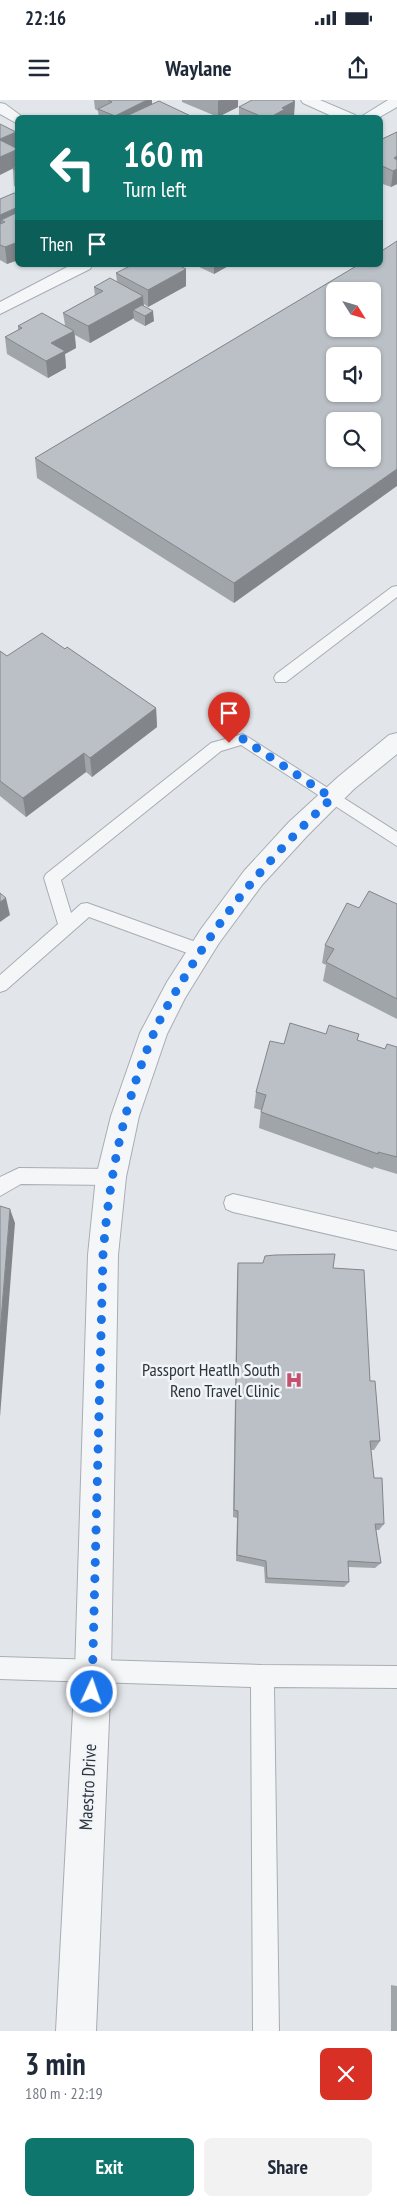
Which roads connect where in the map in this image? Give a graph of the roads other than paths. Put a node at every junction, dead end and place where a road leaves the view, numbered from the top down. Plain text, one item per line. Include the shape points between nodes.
1 (308, 100) edge
2 (397, 101) edge
3 (0, 108) edge
4 (343, 115) edge
5 (371, 115) edge
6 (15, 118) edge
7 (80, 267) edge
8 (1, 307) edge
9 (397, 590) edge
10 (281, 678) dead end
11 (394, 749) edge
12 (332, 798) junction
13 (397, 840) edge
14 (67, 926) junction
15 (201, 951) junction
16 (0, 985) edge
17 (111, 1177) junction
18 (0, 1187) edge
19 (233, 1203) dead end
20 (397, 1240) edge
21 (0, 1668) edge
22 (94, 1672) junction
23 (262, 1676) junction
24 (397, 1677) edge
25 (76, 2031) edge
26 (266, 2031) edge

1 - 4 street
2 - 5 street
3 - 6 street
7 - 8 street
9 - 10 lane
11 - 12 street, Maestro Drive
12 - 13 lane
12 - 14 lane via 243,739 216,747 52,878
12 - 15 street, Maestro Drive via 253,878
14 - 15 lane via 87,909
14 - 16 lane
15 - 17 street, Maestro Drive via 176,990 154,1034 125,1116
17 - 18 lane via 19,1176
17 - 22 street, Maestro Drive via 103,1255
19 - 20 lane
21 - 22 lane
22 - 23 lane
22 - 25 street, Maestro Drive
23 - 24 lane
23 - 26 lane

